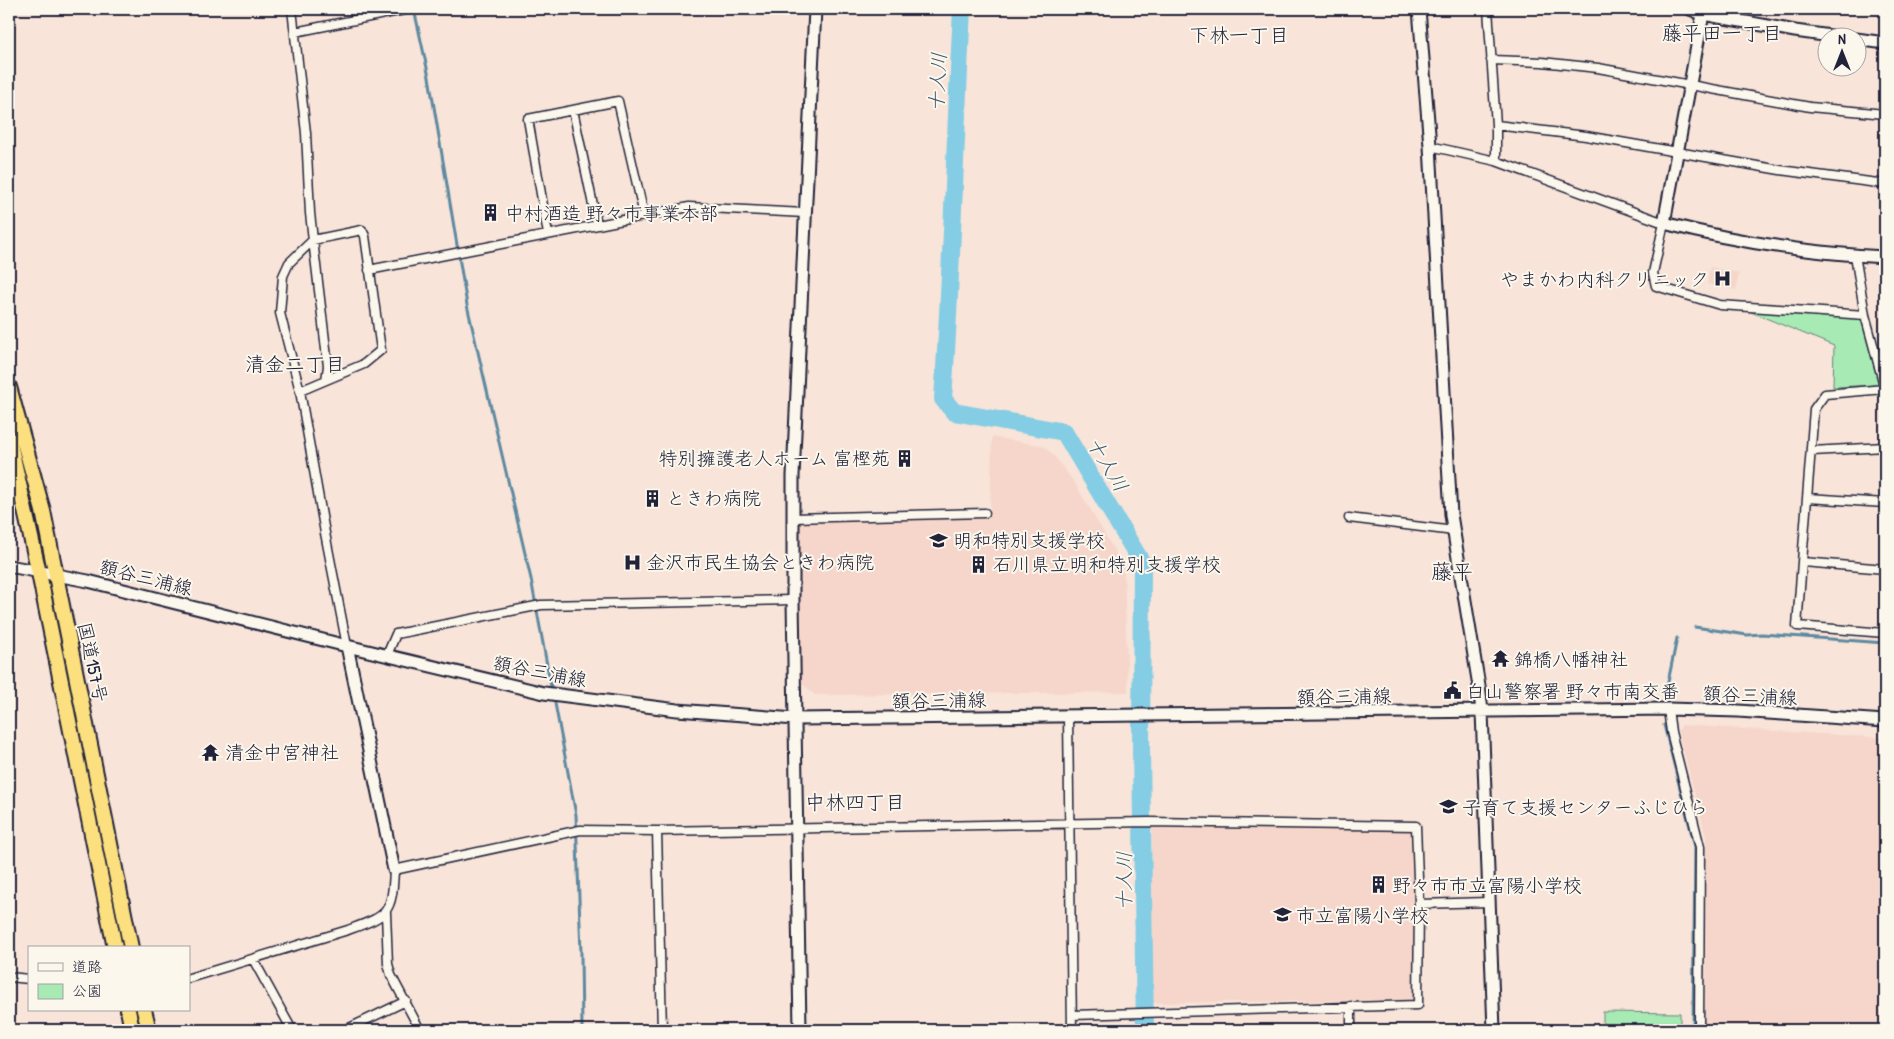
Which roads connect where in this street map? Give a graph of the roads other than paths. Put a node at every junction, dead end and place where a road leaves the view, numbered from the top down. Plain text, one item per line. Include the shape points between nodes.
1 (292, 9) edge
2 (405, 9) edge
3 (815, 9) edge
4 (1419, 9) edge
5 (1488, 9) edge
6 (1690, 9) edge
7 (1704, 11) edge
8 (371, 12) edge
9 (295, 32) junction
10 (1816, 34) edge
11 (1866, 40) edge
12 (1885, 42) edge
13 (1491, 60) junction
14 (1689, 86) junction
15 (573, 110) junction
16 (1885, 114) edge
17 (1496, 125) junction
18 (1430, 146) junction
19 (1676, 152) junction
20 (1496, 161) junction
21 (1885, 184) edge
22 (806, 213) junction
23 (644, 215) junction
24 (1664, 223) junction
25 (597, 224) junction
26 (548, 234) junction
27 (312, 240) junction
28 (1854, 255) junction
29 (1885, 257) edge
30 (369, 270) junction
31 (1865, 315) junction
32 (326, 380) junction
33 (9, 387) edge
34 (1885, 389) edge
35 (300, 391) junction
36 (9, 439) edge
37 (1885, 447) edge
38 (1812, 452) junction
39 (1808, 498) junction
40 (1885, 503) edge
41 (985, 513) dead end
42 (793, 518) junction
43 (1349, 518) dead end
44 (1454, 531) junction
45 (1803, 562) junction
46 (9, 566) edge
47 (1885, 569) edge
48 (39, 573) junction
49 (58, 576) junction
50 (793, 600) junction
51 (1885, 633) edge
52 (347, 646) junction
53 (387, 655) junction
54 (1668, 708) junction
55 (1482, 712) junction
56 (1068, 716) junction
57 (795, 720) junction
58 (1885, 721) edge
59 (1068, 823) junction
60 (796, 828) junction
61 (657, 831) junction
62 (394, 870) junction
63 (1489, 902) junction
64 (1418, 904) junction
65 (386, 913) junction
66 (115, 946) edge
67 (132, 946) edge
68 (253, 958) junction
69 (9, 977) edge
70 (190, 978) edge
71 (28, 979) edge
72 (406, 1001) junction
73 (1351, 1006) junction
74 (128, 1012) edge
75 (144, 1012) edge
76 (1072, 1015) junction
77 (132, 1030) edge
78 (149, 1030) edge
79 (292, 1030) edge
80 (345, 1030) edge
81 (420, 1030) edge
82 (662, 1030) edge
83 (800, 1030) edge
84 (1072, 1030) edge
85 (1351, 1030) edge
86 (1494, 1030) edge
87 (1699, 1030) edge

1 - 9 street
2 - 8 street
3 - 22 street
4 - 18 street
5 - 13 street
6 - 7 street
7 - 10 street
7 - 14 street
8 - 9 street
9 - 27 street via 306,133
11 - 12 street
13 - 14 street via 1598,68
13 - 17 street
14 - 16 street via 1810,107
14 - 19 street
15 - 23 street via 618,101
15 - 25 street
15 - 26 street via 528,119
17 - 19 street
17 - 20 street
18 - 20 street
18 - 44 street
19 - 21 street
19 - 24 street
20 - 24 street
22 - 23 street via 688,207
22 - 42 street
23 - 25 street
24 - 28 street via 1712,236
24 - 31 street via 1653,273 1656,286 1720,305
25 - 26 street
26 - 30 street
27 - 30 street via 362,230
27 - 32 street via 328,366
27 - 35 street via 286,269 280,313
28 - 29 street
28 - 31 street
30 - 32 street via 381,350 364,364
31 - 34 street
32 - 35 street
33 - 49 highway, 国道157号
34 - 38 street via 1825,394 1814,409
35 - 52 street
36 - 48 highway, 国道157号
37 - 38 street
38 - 39 street
39 - 40 street
39 - 45 street
41 - 42 street
42 - 50 street
43 - 44 street
44 - 55 street
45 - 47 street
45 - 51 street via 1797,626
46 - 48 street, 額谷三浦線
48 - 49 street, 額谷三浦線
48 - 66 highway, 国道157号
49 - 52 street, 額谷三浦線
49 - 67 highway, 国道157号
50 - 53 street via 541,604 396,634
50 - 57 street
52 - 53 street, 額谷三浦線
52 - 62 street
53 - 57 street, 額谷三浦線 via 562,696
54 - 55 street, 額谷三浦線
54 - 58 street, 額谷三浦線
54 - 87 street via 1700,847
55 - 56 street, 額谷三浦線
55 - 63 street
56 - 57 street, 額谷三浦線
56 - 59 street
57 - 60 street
59 - 60 street
59 - 64 street via 1416,826
59 - 76 street
60 - 61 street
60 - 83 street
61 - 62 street via 580,830
61 - 82 street
62 - 65 street via 393,894
63 - 64 street
63 - 86 street
64 - 73 street via 1418,1005
65 - 68 street via 348,930
65 - 72 street via 388,964
68 - 70 street
68 - 79 street
69 - 71 street
72 - 80 street
72 - 81 street
73 - 76 street
73 - 85 street
74 - 77 highway
75 - 78 highway
76 - 84 street

